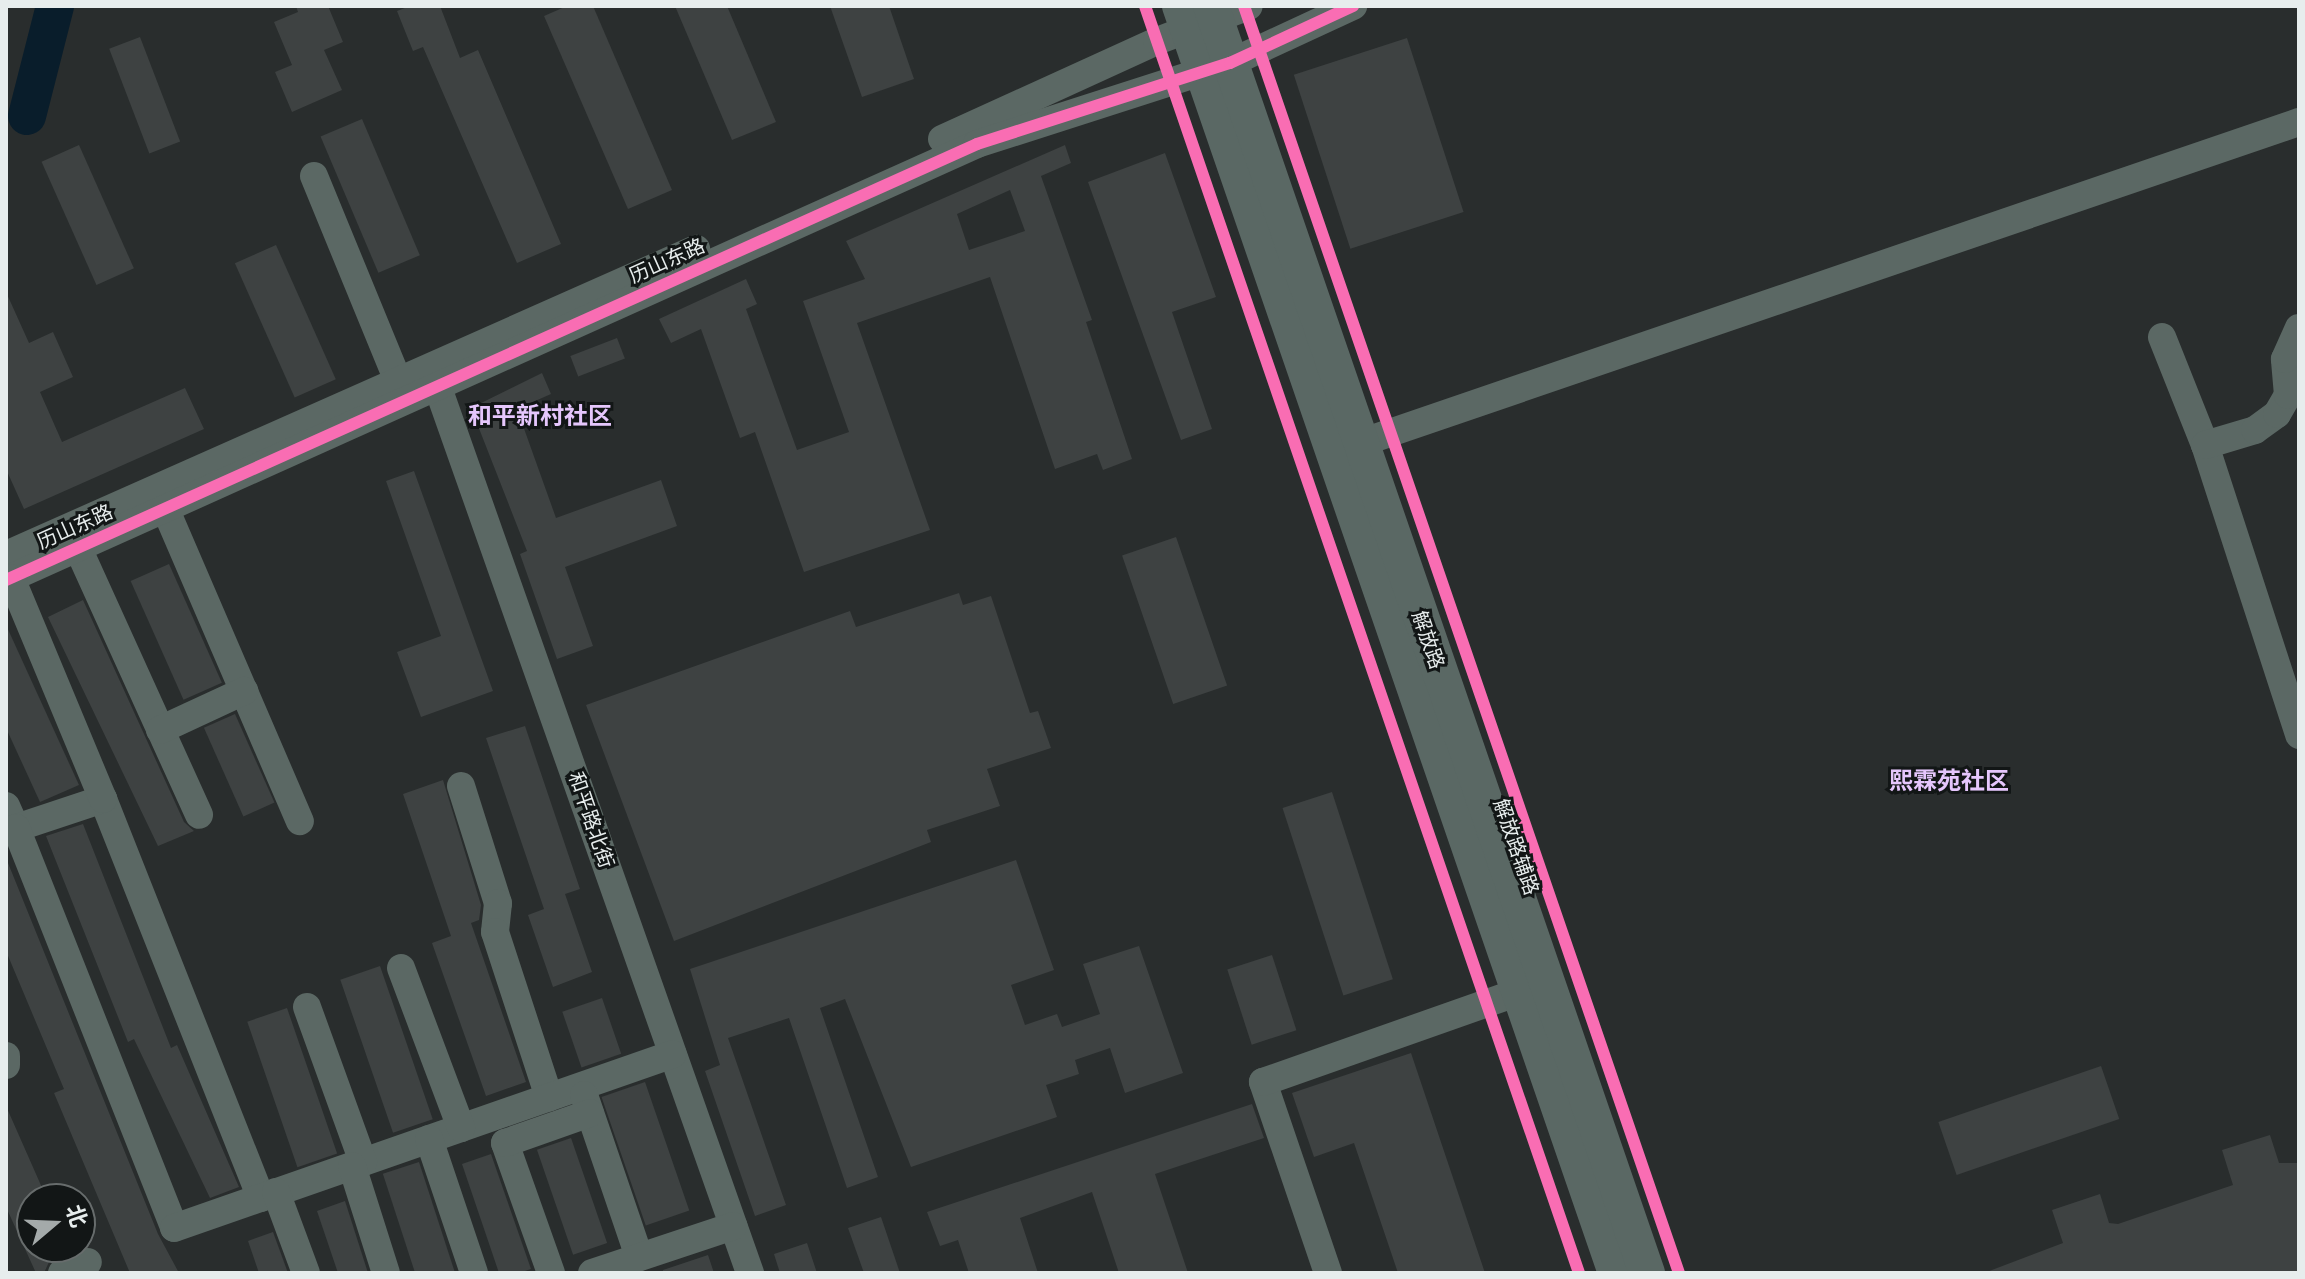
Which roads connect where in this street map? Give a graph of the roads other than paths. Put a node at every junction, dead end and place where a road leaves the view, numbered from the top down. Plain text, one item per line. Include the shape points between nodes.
1 (1249, 6) edge
2 (1353, 6) edge
3 (1198, 15) edge
4 (1216, 67) junction
5 (2299, 122) edge
6 (314, 176) dead end
7 (2299, 328) edge
8 (2162, 337) dead end
9 (435, 376) junction
10 (398, 381) junction
11 (1323, 413) junction
12 (1372, 430) junction
13 (2205, 445) junction
14 (165, 508) junction
15 (78, 548) junction
16 (8, 571) edge
17 (244, 691) junction
18 (160, 730) junction
19 (2299, 735) edge
20 (461, 786) dead end
21 (103, 799) junction
22 (199, 815) dead end
23 (300, 821) dead end
24 (9, 822) edge
25 (401, 968) dead end
26 (1504, 997) junction
27 (307, 1007) dead end
28 (673, 1054) junction
29 (6, 1056) edge
30 (6, 1065) edge
31 (549, 1097) junction
32 (586, 1099) junction
33 (461, 1128) junction
34 (429, 1139) junction
35 (357, 1164) junction
36 (268, 1195) junction
37 (733, 1226) junction
38 (86, 1263) edge
39 (635, 1263) edge
40 (62, 1273) edge
41 (306, 1273) edge
42 (386, 1273) edge
43 (474, 1273) edge
44 (551, 1273) edge
45 (592, 1273) edge
46 (750, 1273) edge
47 (1328, 1273) edge
48 (1600, 1273) edge
49 (1616, 1273) edge
50 (1647, 1273) edge
51 (1663, 1273) edge

1 - 3 street, 历山东路
2 - 4 street, 历山东路
3 - 4 main road, 解放路
3 - 9 street, 历山东路
4 - 9 street, 历山东路 via 977,144
4 - 11 main road, 解放路
5 - 12 street
6 - 10 street
7 - 13 street via 2285,359 2288,395 2277,414 2255,430
8 - 13 street
9 - 10 street, 历山东路
9 - 14 street, 历山东路
9 - 28 street, 和平路北街
10 - 16 street, 历山东路
11 - 12 main road
11 - 26 street
11 - 49 main road, 解放路
11 - 50 main road, 解放路
12 - 51 street, 解放路辅路
13 - 19 street
14 - 15 street, 历山东路
14 - 17 street
15 - 16 street, 历山东路
15 - 18 street
16 - 21 street
17 - 18 street
17 - 23 street
18 - 22 street
20 - 31 street via 498,903 495,932
21 - 24 street
21 - 36 street
24 - 36 street via 174,1228
25 - 33 street
26 - 47 street via 1263,1082
26 - 48 street
27 - 35 street
28 - 32 street
28 - 37 street, 和平路北街
29 - 30 street
31 - 32 street
31 - 33 street
32 - 39 street
32 - 44 street via 505,1143
33 - 34 street
34 - 35 street
34 - 43 street
35 - 36 street
35 - 42 street
36 - 41 street
37 - 39 street
37 - 46 street, 和平路北街
38 - 40 street
39 - 45 street

